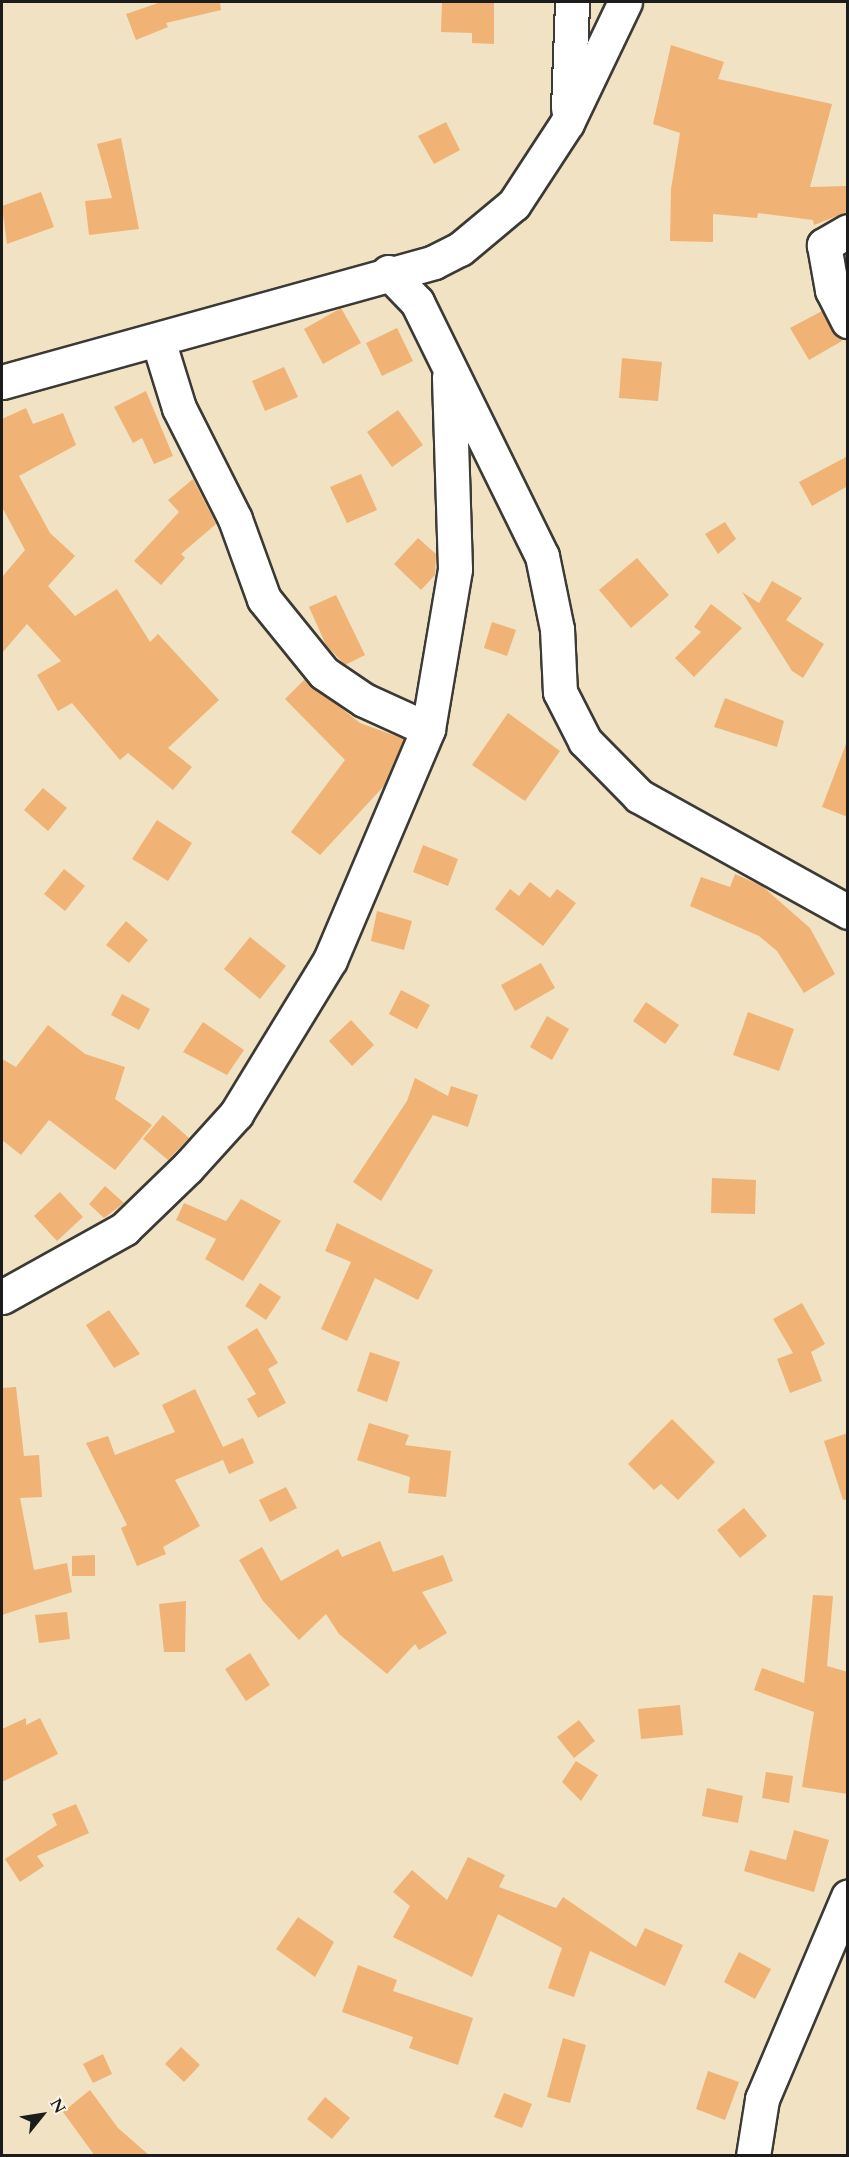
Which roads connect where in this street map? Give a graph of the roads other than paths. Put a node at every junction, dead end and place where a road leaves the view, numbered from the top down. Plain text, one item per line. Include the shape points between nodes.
1 (572, 2) edge
2 (625, 2) edge
3 (567, 123) junction
4 (848, 231) edge
5 (388, 272) junction
6 (848, 321) edge
7 (158, 340) junction
8 (449, 377) junction
9 (2, 382) edge
10 (428, 729) junction
11 (848, 912) edge
12 (2, 1297) edge
13 (848, 1896) edge
14 (753, 2156) edge

1 - 3 street
2 - 3 street
3 - 5 street via 514,204 496,219 434,262
4 - 6 street via 824,245 832,290
5 - 7 street
5 - 8 street via 417,302
7 - 9 street
7 - 10 street via 179,408 235,519 264,599 324,673 364,700
8 - 10 street via 455,569
8 - 11 street via 514,491 542,556 557,629 560,692 585,741 639,796
10 - 12 street via 330,960 236,1114 124,1229
13 - 14 street via 762,2099

